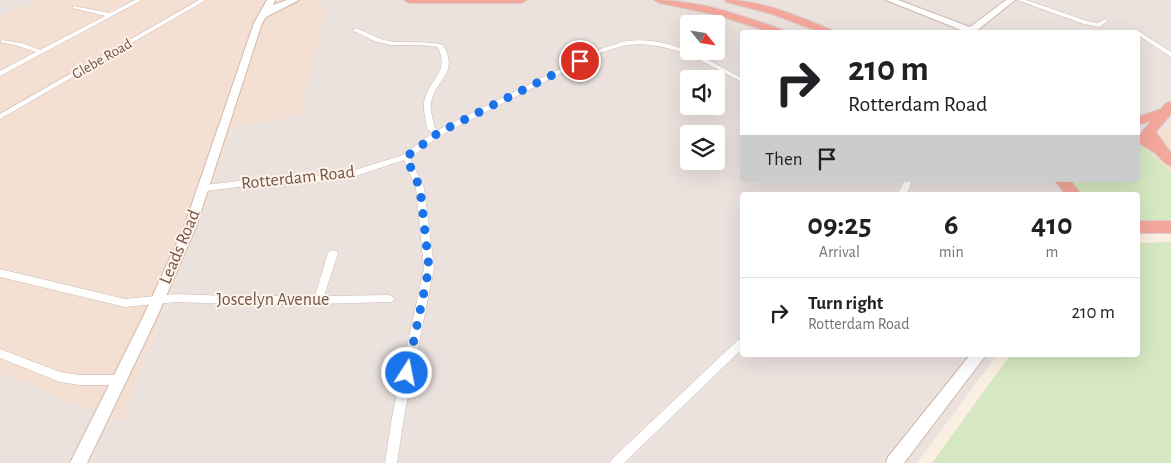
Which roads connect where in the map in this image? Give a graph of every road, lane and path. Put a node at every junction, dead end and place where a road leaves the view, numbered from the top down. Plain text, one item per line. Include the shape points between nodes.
1 (139, 0) edge
2 (203, 0) edge
3 (272, 0) edge
4 (296, 0) edge
5 (409, 0) edge
6 (522, 0) edge
7 (660, 0) edge
8 (730, 0) edge
9 (890, 0) edge
10 (1011, 0) edge
11 (1020, 0) edge
12 (75, 6) dead end
13 (110, 15) junction
14 (259, 21) junction
15 (1105, 21) dead end
16 (347, 30) dead end
17 (774, 30) edge
18 (823, 30) edge
19 (966, 30) edge
20 (974, 30) edge
21 (1140, 34) edge
22 (3, 40) edge
23 (40, 52) junction
24 (456, 53) dead end
25 (446, 54) junction
26 (1171, 55) edge
27 (0, 74) edge
28 (740, 79) edge
29 (1168, 109) edge
30 (0, 117) edge
31 (1140, 120) edge
32 (438, 133) junction
33 (1140, 138) edge
34 (1160, 150) junction
35 (406, 157) junction
36 (1171, 161) edge
37 (1064, 182) edge
38 (205, 188) junction
39 (1072, 192) edge
40 (1171, 227) edge
41 (1140, 228) edge
42 (333, 252) dead end
43 (0, 273) edge
44 (389, 299) dead end
45 (318, 300) junction
46 (158, 301) junction
47 (740, 345) edge
48 (0, 353) edge
49 (977, 357) edge
50 (120, 380) junction
51 (78, 463) edge
52 (391, 463) edge
53 (616, 463) edge
54 (894, 463) edge

1 - 13 street
2 - 30 street, Glebe Road
3 - 14 main road, Leads Road
4 - 14 main road via 276,7
5 - 6 highway
7 - 17 highway via 720,12
8 - 18 highway via 776,12
9 - 19 main road
10 - 20 main road
11 - 15 street via 1086,23 1099,25
12 - 13 street
13 - 23 street
14 - 38 main road, Leads Road
16 - 25 street via 357,27 369,37 390,43 432,43 441,46
21 - 26 street
22 - 23 street
23 - 27 street
24 - 25 street
25 - 32 street via 446,68 427,104 431,129
28 - 32 street, Rotterdam Road via 676,48 653,43 626,43 600,52
29 - 31 highway
29 - 34 highway via 1149,132
32 - 35 street, Rotterdam Road
33 - 34 highway
34 - 36 highway
35 - 38 street, Rotterdam Road via 356,173 320,179
35 - 52 street via 420,188 429,268
37 - 39 highway
38 - 46 main road, Leads Road
40 - 41 highway
42 - 45 street
43 - 46 street, Joscelyn Avenue via 125,304
44 - 45 street, Joscelyn Avenue
45 - 46 street, Joscelyn Avenue via 176,298
46 - 50 main road, Leads Road
47 - 53 street
48 - 50 street via 60,377
49 - 54 main road
50 - 51 main road, Leads Road

